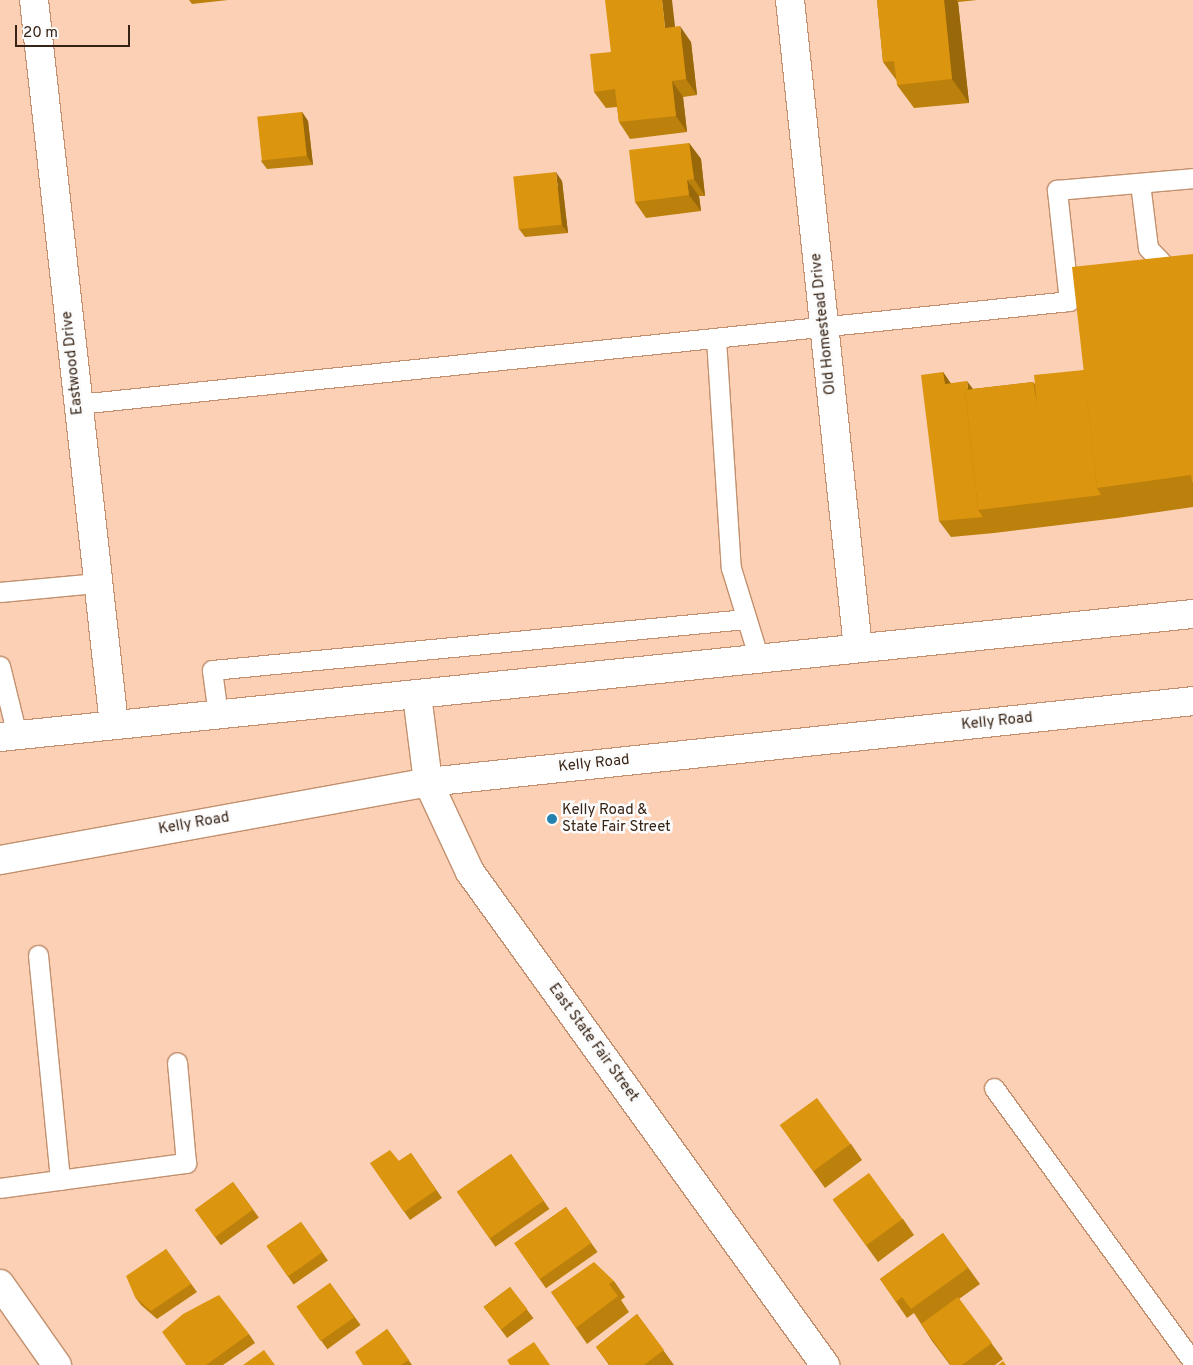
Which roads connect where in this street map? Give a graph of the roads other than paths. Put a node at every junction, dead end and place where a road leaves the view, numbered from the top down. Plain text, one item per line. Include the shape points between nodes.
1 (34, 0) edge
2 (790, 0) edge
3 (1193, 178) edge
4 (1140, 183) junction
5 (1193, 267) edge
6 (824, 329) junction
7 (716, 339) junction
8 (78, 404) junction
9 (97, 583) junction
10 (0, 592) edge
11 (1193, 614) edge
12 (746, 619) junction
13 (858, 648) junction
14 (759, 658) junction
15 (0, 666) edge
16 (417, 695) junction
17 (1193, 701) edge
18 (218, 715) junction
19 (114, 725) junction
20 (9, 736) edge
21 (428, 782) junction
22 (0, 860) edge
23 (38, 955) dead end
24 (177, 1062) dead end
25 (994, 1088) dead end
26 (60, 1180) junction
27 (0, 1188) edge
28 (0, 1284) edge
29 (1193, 1362) edge
30 (57, 1365) edge
31 (825, 1365) edge

1 - 8 street, Eastwood Drive
2 - 6 street, Old Homestead Drive
3 - 4 lane
4 - 5 lane via 1148,248 1167,268
4 - 6 lane via 1057,190 1069,301
6 - 7 lane
6 - 13 street, Old Homestead Drive
7 - 8 lane
7 - 12 lane via 730,568
8 - 9 street, Eastwood Drive
9 - 10 lane
9 - 19 street, Eastwood Drive
11 - 13 street
12 - 14 lane
12 - 18 lane via 212,670
13 - 14 street
14 - 16 street
15 - 20 lane
16 - 18 street
16 - 21 street, East State Fair Street
17 - 21 street, Kelly Road
18 - 19 street
19 - 20 street
21 - 22 street, Kelly Road
21 - 31 street, East State Fair Street via 470,872
23 - 26 lane
24 - 26 lane via 186,1164
25 - 29 lane
26 - 27 lane
28 - 30 street

